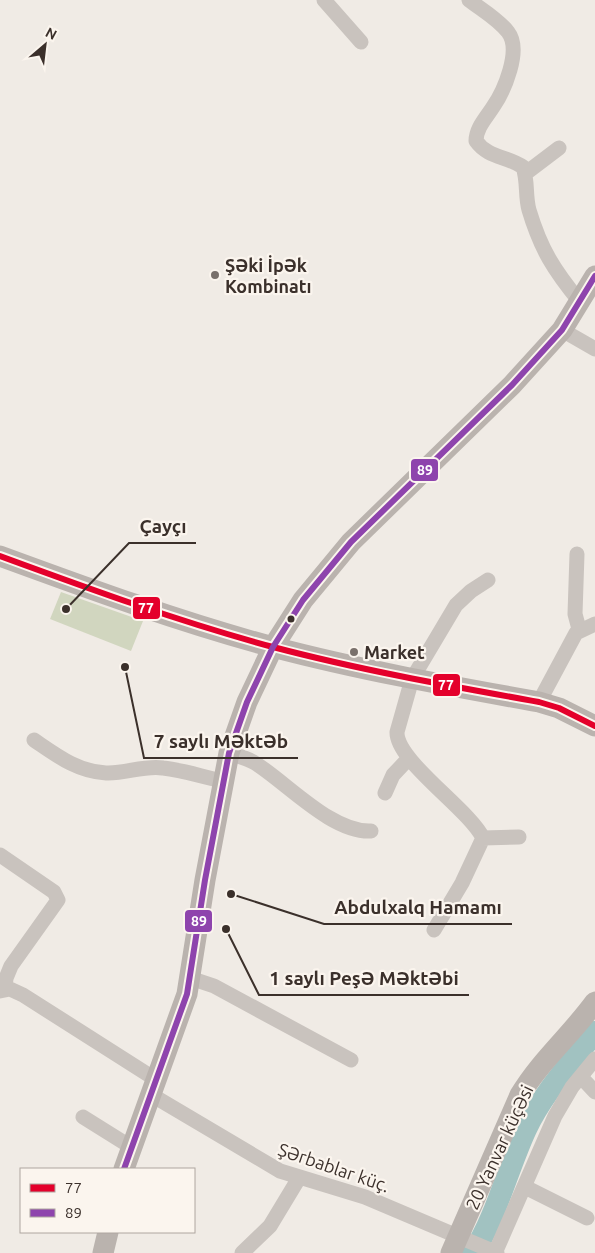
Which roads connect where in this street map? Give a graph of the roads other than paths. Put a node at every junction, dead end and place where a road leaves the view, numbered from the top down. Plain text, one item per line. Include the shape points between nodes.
1 (324, 0) edge
2 (469, 0) edge
3 (361, 42) dead end
4 (559, 148) dead end
5 (526, 173) junction
6 (595, 276) edge
7 (580, 302) junction
8 (562, 330) junction
9 (595, 349) edge
10 (577, 554) dead end
11 (0, 556) edge
12 (488, 580) dead end
13 (595, 624) edge
14 (579, 629) junction
15 (273, 647) junction
16 (412, 679) junction
17 (539, 702) junction
18 (595, 726) edge
19 (34, 740) dead end
20 (230, 753) junction
21 (409, 758) junction
22 (223, 781) junction
23 (385, 793) dead end
24 (371, 831) dead end
25 (519, 837) dead end
26 (483, 838) junction
27 (0, 855) edge
28 (434, 930) dead end
29 (190, 978) junction
30 (2, 990) edge
31 (595, 1002) edge
32 (351, 1060) dead end
33 (595, 1060) edge
34 (581, 1077) junction
35 (153, 1086) junction
36 (595, 1092) edge
37 (83, 1116) dead end
38 (131, 1147) junction
39 (124, 1168) edge
40 (299, 1178) junction
41 (525, 1187) junction
42 (587, 1218) dead end
43 (108, 1233) edge
44 (455, 1244) edge
45 (103, 1253) edge
46 (242, 1253) edge
47 (496, 1253) edge

1 - 3 street
2 - 5 street via 509,33 513,59 507,81 476,133 476,141 490,154 516,162
4 - 5 street
5 - 7 street via 529,207 540,241 552,268
6 - 7 street
7 - 8 street
8 - 9 street
8 - 15 street via 512,385 351,542 303,600
10 - 14 street via 575,614
11 - 15 street via 118,599
12 - 16 street via 456,605
13 - 14 street
14 - 17 street
15 - 16 street
15 - 20 street via 247,702
16 - 17 street
16 - 21 street via 397,739
17 - 18 street
19 - 22 street via 65,762 88,770 107,773 163,768
20 - 22 street
20 - 24 street via 254,763 340,822 364,832
21 - 23 street via 396,770
21 - 26 street
22 - 29 street
25 - 26 street
26 - 28 street via 462,883
27 - 30 street via 54,892 58,900 11,966
29 - 32 street via 214,986
29 - 35 street via 181,1012
30 - 35 street, Şərbablar küç. via 23,995
31 - 44 street, 20 Yanvar küçəsi via 533,1074 520,1095
33 - 34 street
34 - 36 street
34 - 41 street via 563,1100
35 - 38 street
35 - 40 street, Şərbablar küç. via 259,1160
37 - 38 street
38 - 39 street
40 - 44 street, Şərbablar küç. via 365,1197
40 - 46 street via 270,1226
41 - 42 street
41 - 47 street
43 - 45 street
44 - 47 street, Şərbablar küç.

